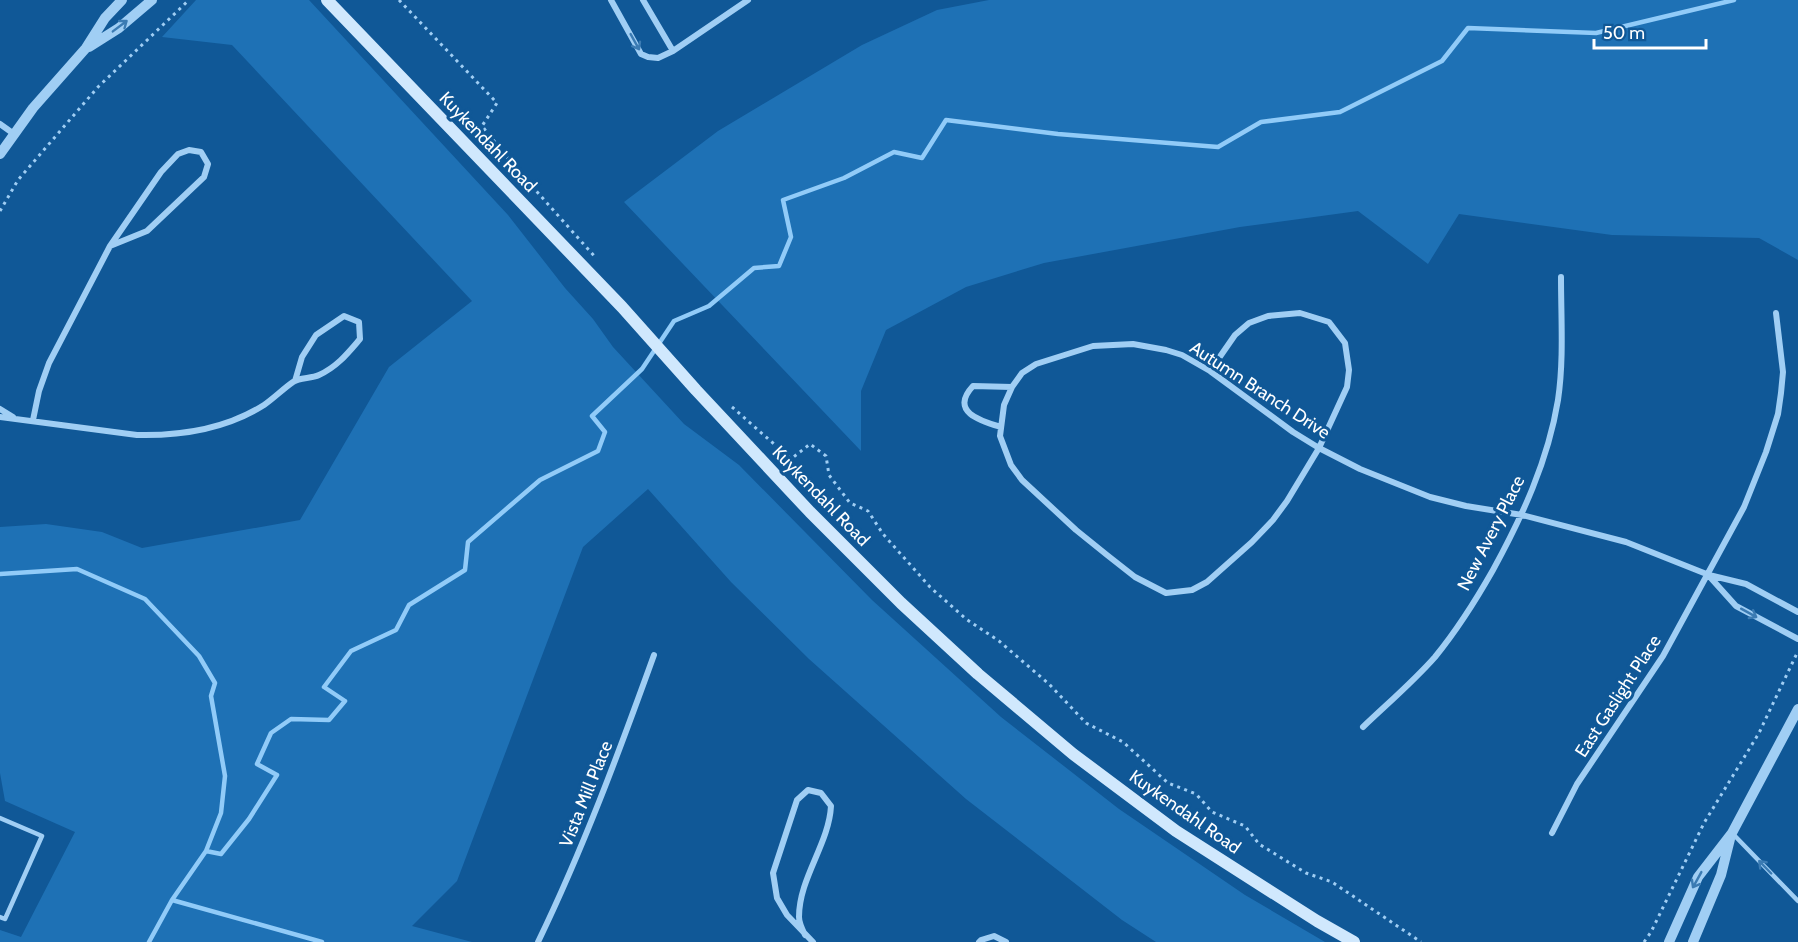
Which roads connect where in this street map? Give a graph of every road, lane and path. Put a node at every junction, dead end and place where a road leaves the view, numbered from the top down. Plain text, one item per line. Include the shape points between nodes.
1 (122, 0) edge
2 (152, 0) edge
3 (189, 0) edge
4 (327, 0) edge
5 (399, 0) edge
6 (611, 0) edge
7 (643, 0) edge
8 (748, 0) edge
9 (86, 48) junction
10 (673, 51) junction
11 (0, 124) edge
12 (14, 134) junction
13 (0, 154) edge
14 (0, 211) edge
15 (110, 246) junction
16 (599, 262) dead end
17 (1561, 278) dead end
18 (1776, 313) dead end
19 (1210, 371) junction
20 (295, 381) junction
21 (1012, 387) junction
22 (729, 405) dead end
23 (0, 409) edge
24 (0, 417) edge
25 (14, 418) junction
26 (33, 420) junction
27 (1001, 427) junction
28 (1319, 448) junction
29 (1522, 515) junction
30 (1709, 575) junction
31 (1798, 612) edge
32 (1798, 639) edge
33 (1798, 651) edge
34 (654, 654) dead end
35 (1798, 709) edge
36 (1363, 727) dead end
37 (0, 818) edge
38 (1731, 832) junction
39 (1552, 833) dead end
40 (1798, 901) edge
41 (0, 917) edge
42 (804, 935) junction
43 (538, 942) edge
44 (813, 942) edge
45 (979, 942) edge
46 (1006, 942) edge
47 (1354, 942) edge
48 (1421, 942) edge
49 (1644, 942) edge
50 (1669, 942) edge
51 (1693, 942) edge

1 - 9 street
9 -> 2 street via 119,28
3 - 14 path via 98,87 18,180
4 - 47 main road, Kuykendahl Road via 621,307 810,512 978,674 1073,754 1176,831
5 - 16 path via 497,103 482,126
6 -> 10 street via 641,54 658,58
7 - 10 street
8 - 10 street
9 - 12 street
11 - 12 street
12 - 13 street
15 - 15 street via 147,231 194,188 204,177 208,164 201,152 189,150 172,160
15 - 26 street via 49,363
17 - 29 street, New Avery Place via 1558,399 1540,469
18 - 30 street, East Gaslight Place via 1783,372 1778,414 1744,507
19 - 21 street, Autumn Branch Drive via 1166,350 1133,344 1093,346 1036,364
19 - 28 street, Autumn Branch Drive
19 - 28 street via 1235,335 1249,323 1268,316 1300,313 1329,322 1345,343 1349,370 1347,387
20 - 20 street via 319,375 340,362 360,339 359,322 344,316 316,335 302,357
20 - 26 street via 243,416 180,433 136,435
21 - 27 street, Autumn Branch Drive
21 - 27 street via 973,386 968,391 965,407 969,414
22 - 48 path via 791,459 810,444 826,456 829,475 850,503 868,512 930,587 1049,684 1086,723 1123,742 1168,783 1196,794 1212,812 1245,826 1259,844 1306,873 1332,882
23 - 25 street
24 - 25 street
25 - 26 street
27 - 28 street, Autumn Branch Drive via 1000,436 1011,465 1022,480 1076,530 1136,577 1166,593 1192,590 1208,582 1252,542 1287,501
28 - 29 street, Autumn Branch Drive via 1360,469 1430,496
29 - 30 street, Autumn Branch Drive via 1626,542
29 - 36 street, New Avery Place via 1479,594 1435,657
30 - 31 street, Autumn Branch Drive via 1746,584
30 -> 32 street, Autumn Branch Drive via 1736,606
30 - 39 street, East Gaslight Place via 1664,656 1577,784
33 - 49 path via 1760,733 1704,823
34 - 43 street, Vista Mill Place via 584,843
35 - 38 street
37 - 41 lane via 42,836 5,919
40 -> 38 lane
38 -> 50 street via 1698,877
38 - 51 street via 1721,875
42 - 42 street via 798,920 800,906 831,806 821,793 808,790 797,800 773,873 777,898
42 - 44 street
45 - 46 street via 994,936

